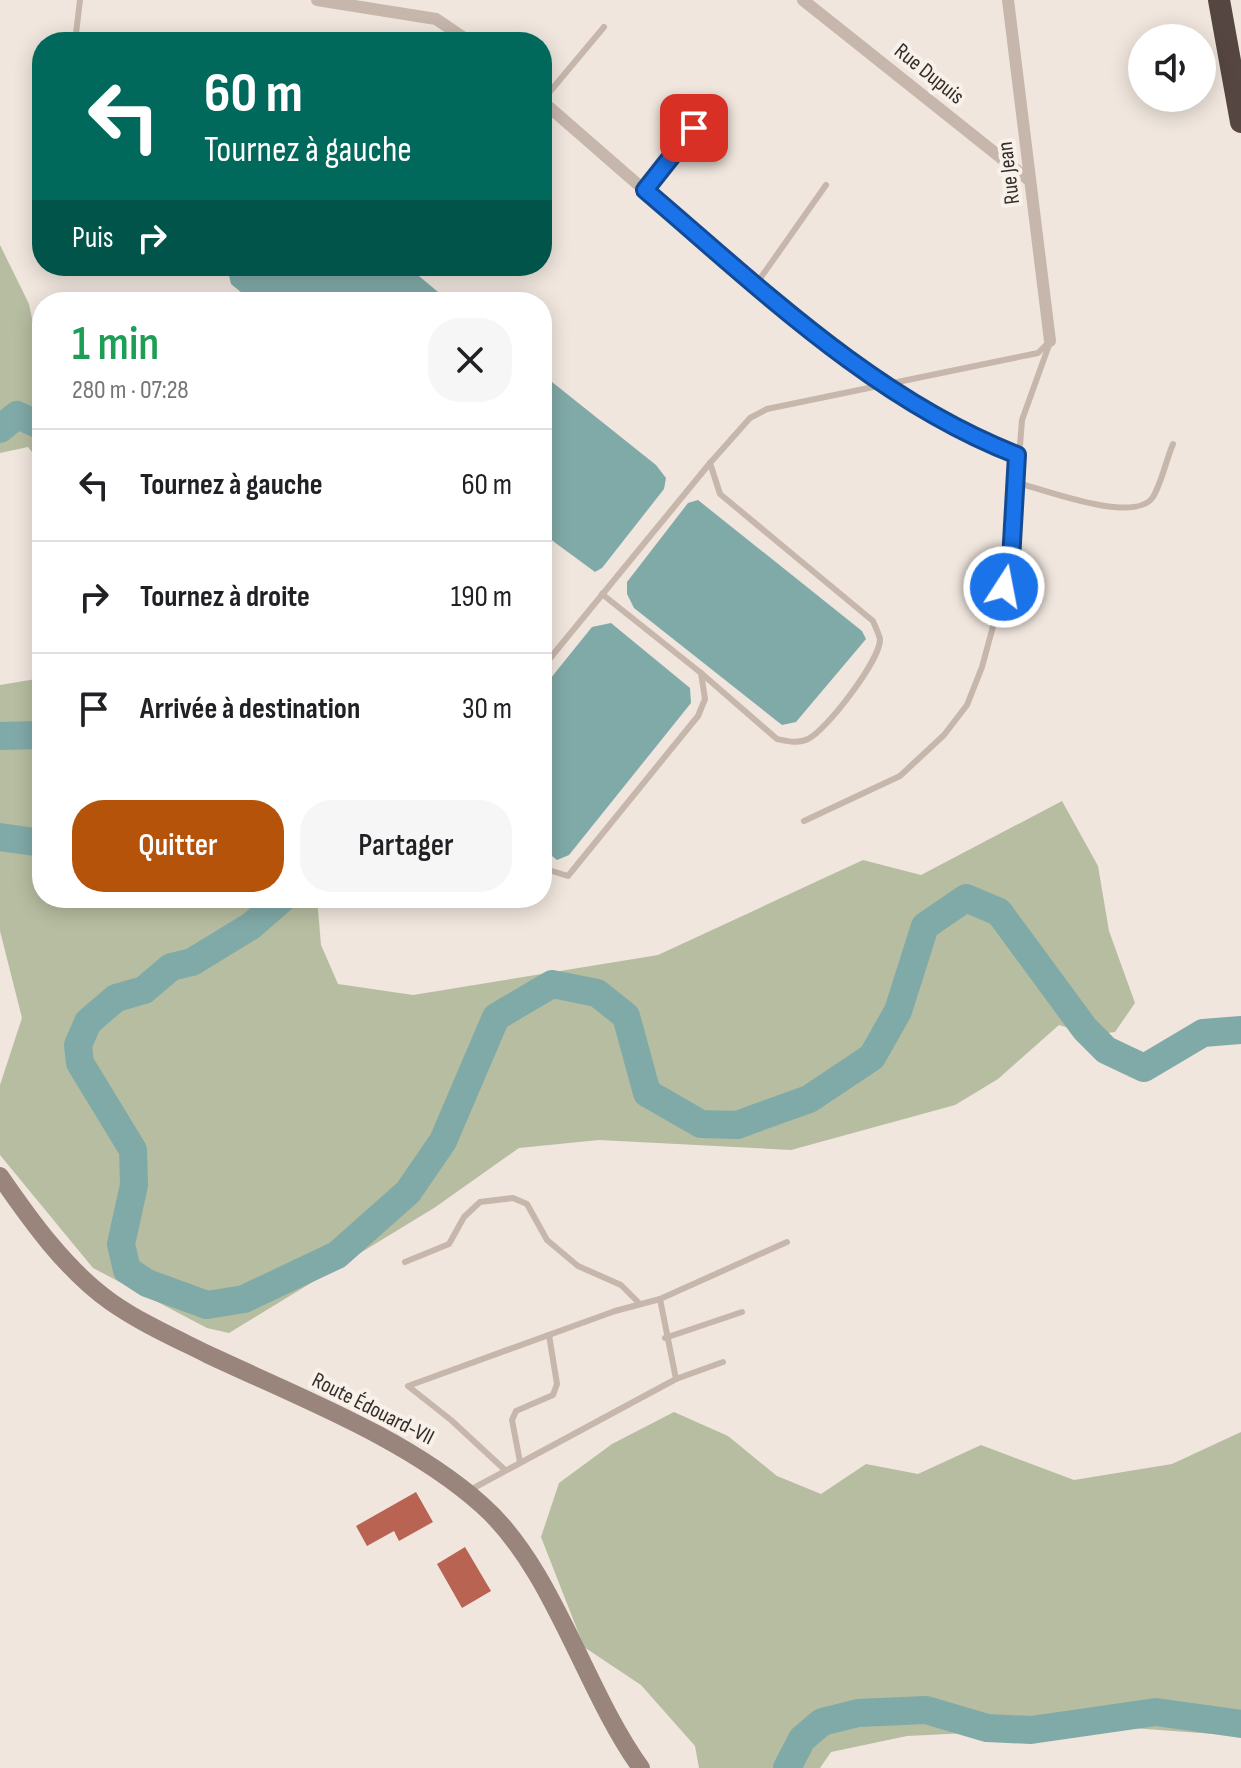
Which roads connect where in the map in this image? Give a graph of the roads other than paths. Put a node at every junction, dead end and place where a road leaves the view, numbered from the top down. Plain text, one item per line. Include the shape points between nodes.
1 (80, 0) edge
2 (317, 0) edge
3 (803, 0) edge
4 (1008, 0) edge
5 (1219, 0) edge
6 (604, 27) dead end
7 (76, 32) edge
8 (455, 32) edge
9 (552, 89) edge
10 (710, 107) dead end
11 (552, 110) edge
12 (1241, 122) edge
13 (1029, 180) junction
14 (826, 185) dead end
15 (645, 190) junction
16 (756, 285) junction
17 (1050, 341) junction
18 (884, 385) junction
19 (1173, 444) dead end
20 (1017, 455) junction
21 (710, 463) junction
22 (1015, 482) junction
23 (602, 594) junction
24 (552, 656) edge
25 (701, 673) junction
26 (804, 821) dead end
27 (552, 871) edge
28 (0, 1176) edge
29 (787, 1242) dead end
30 (405, 1262) dead end
31 (660, 1299) junction
32 (640, 1304) junction
33 (742, 1312) dead end
34 (549, 1335) junction
35 (665, 1338) junction
36 (723, 1362) dead end
37 (676, 1379) junction
38 (520, 1462) junction
39 (505, 1470) junction
40 (467, 1492) junction
41 (641, 1768) edge

1 - 7 lane
2 - 8 street via 436,19
3 - 13 street, Rue Dupuis
4 - 13 street, Rue Jean
5 - 12 highway
6 - 9 lane
10 - 15 lane
11 - 15 street
13 - 17 street, Rue Jean
14 - 16 lane
15 - 16 street
16 - 18 street
17 - 18 lane via 1038,353
17 - 20 lane via 1022,420
18 - 20 street via 965,435
18 - 21 lane via 767,409 750,418
19 - 22 lane via 1152,498 1142,506 1113,508
20 - 22 lane
21 - 23 lane
21 - 25 lane via 720,494 873,621 880,639 875,657 851,693 809,739 792,743 777,739
22 - 26 lane via 1011,560 967,705 900,776
23 - 24 lane
23 - 25 lane
25 - 27 lane via 705,699 698,716 568,876
28 - 40 main road, Route Édouard-VII via 62,1256 111,1302 397,1446
29 - 31 lane
30 - 32 lane via 449,1244 480,1202 513,1198 527,1204 547,1240 578,1266 621,1285
31 - 32 lane
31 - 35 lane
32 - 34 lane
33 - 35 lane
34 - 38 lane via 557,1384 553,1395 516,1411 512,1420
34 - 39 lane via 408,1386
35 - 37 lane
36 - 37 lane
37 - 38 lane
38 - 39 lane
39 - 40 lane
40 - 41 main road, Route Édouard-VII via 525,1558 607,1715

